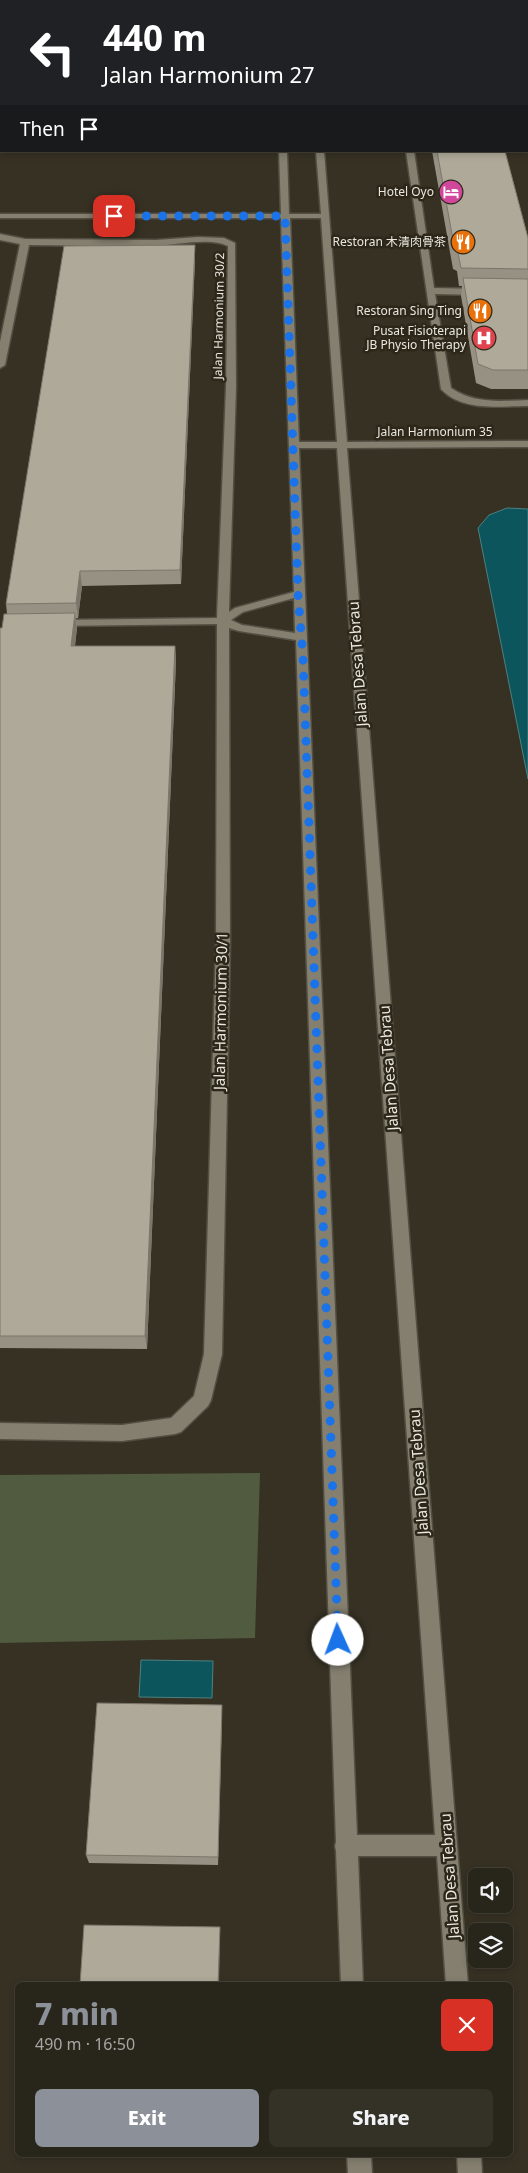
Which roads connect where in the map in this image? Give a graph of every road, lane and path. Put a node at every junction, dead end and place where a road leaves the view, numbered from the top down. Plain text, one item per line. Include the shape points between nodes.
1 (283, 152) edge
2 (320, 152) edge
3 (410, 152) edge
4 (0, 216) edge
5 (285, 216) junction
6 (324, 216) junction
7 (0, 238) edge
8 (25, 242) junction
9 (430, 292) junction
10 (489, 292) edge
11 (0, 365) edge
12 (528, 403) edge
13 (528, 444) edge
14 (293, 445) junction
15 (341, 445) junction
16 (298, 594) junction
17 (222, 621) junction
18 (48, 623) edge
19 (302, 637) junction
20 (0, 1431) edge
21 (448, 1844) junction
22 (345, 1846) junction
23 (352, 1982) edge
24 (457, 1982) edge
25 (360, 2157) edge
26 (469, 2157) edge
27 (360, 2173) edge
28 (470, 2173) edge

1 - 5 street
2 - 6 street, Jalan Desa Tebrau
3 - 9 street
4 - 5 street
5 - 6 street
5 - 14 street
6 - 15 street, Jalan Desa Tebrau
7 - 8 street, Jalan Harmonium 30/2
8 - 11 street
8 - 17 street, Jalan Harmonium 30/2 via 198,240 224,241 232,245 231,387
9 - 10 street
9 - 12 street via 446,388 463,399 478,403
13 - 15 street, Jalan Harmonium 35
14 - 15 street, Jalan Harmonium 35
14 - 16 street
15 - 21 street, Jalan Desa Tebrau
16 - 17 street via 239,610
16 - 19 street
17 - 18 street
17 - 19 street via 239,628
17 - 20 street, Jalan Harmonium 30/1 via 223,942 213,1354 202,1400 174,1426 122,1433
19 - 22 street
21 - 22 street
21 - 24 street, Jalan Desa Tebrau
22 - 23 street
25 - 27 street
26 - 28 street

